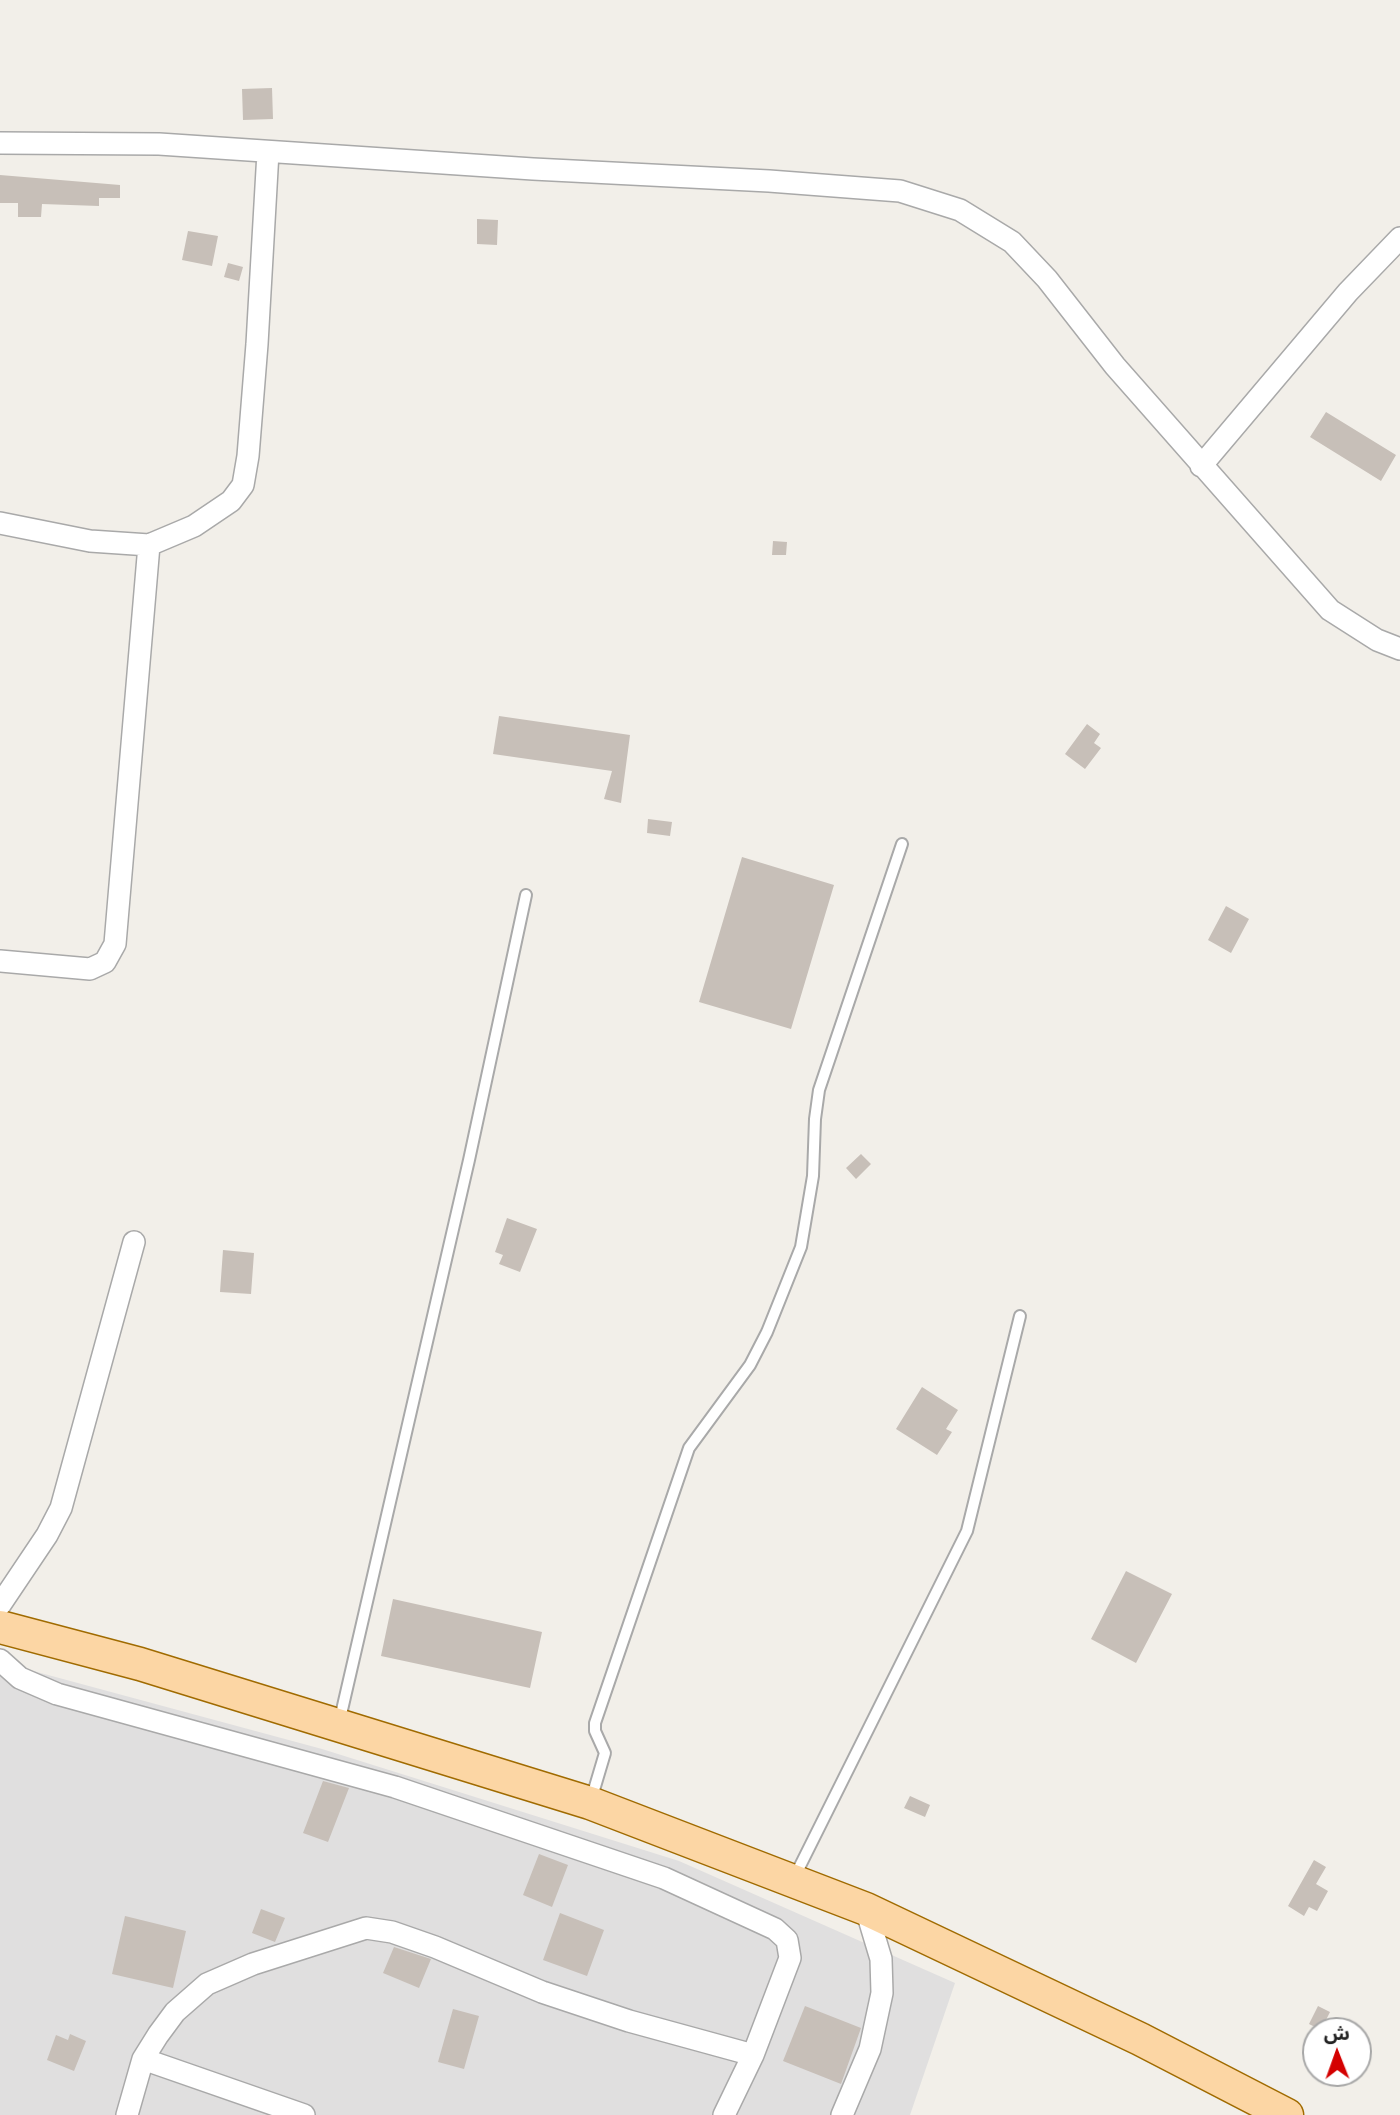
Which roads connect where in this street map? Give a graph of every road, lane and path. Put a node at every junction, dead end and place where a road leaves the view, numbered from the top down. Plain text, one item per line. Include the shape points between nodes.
1 (0, 143) edge
2 (268, 152) junction
3 (1400, 238) edge
4 (1201, 466) junction
5 (0, 523) edge
6 (149, 545) junction
7 (1400, 649) edge
8 (902, 844) dead end
9 (526, 895) dead end
10 (0, 961) edge
11 (134, 1242) dead end
12 (1020, 1316) dead end
13 (0, 1605) edge
14 (0, 1627) edge
15 (0, 1660) edge
16 (338, 1726) junction
17 (590, 1803) junction
18 (793, 1881) junction
19 (866, 1909) junction
20 (753, 2055) junction
21 (144, 2059) junction
22 (127, 2115) edge
23 (304, 2115) edge
24 (724, 2115) edge
25 (842, 2115) edge
26 (1287, 2115) edge

1 - 2 street via 159,144
2 - 4 street via 900,191 960,210 1012,242 1047,279
2 - 6 street via 243,485 231,501 194,527
3 - 4 street via 1348,292
4 - 7 street via 1330,610
5 - 6 street via 90,541
6 - 10 street via 115,944 105,962 90,969
8 - 17 lane via 819,1090 813,1176 800,1247 750,1365 689,1448 595,1723 605,1753
9 - 16 lane
11 - 13 street via 61,1508
12 - 18 lane via 967,1531
14 - 16 main road via 140,1664
15 - 20 street via 20,1678 57,1694 408,1791 664,1878 775,1929 787,1940 790,1958
16 - 17 main road
17 - 18 main road
18 - 19 main road
19 - 25 street via 881,1959 882,1993 870,2049
19 - 26 main road via 1140,2039
20 - 21 street via 629,2021 541,1992 425,1943 366,1928 207,1984 175,2012
20 - 24 street
21 - 22 street
21 - 23 street

